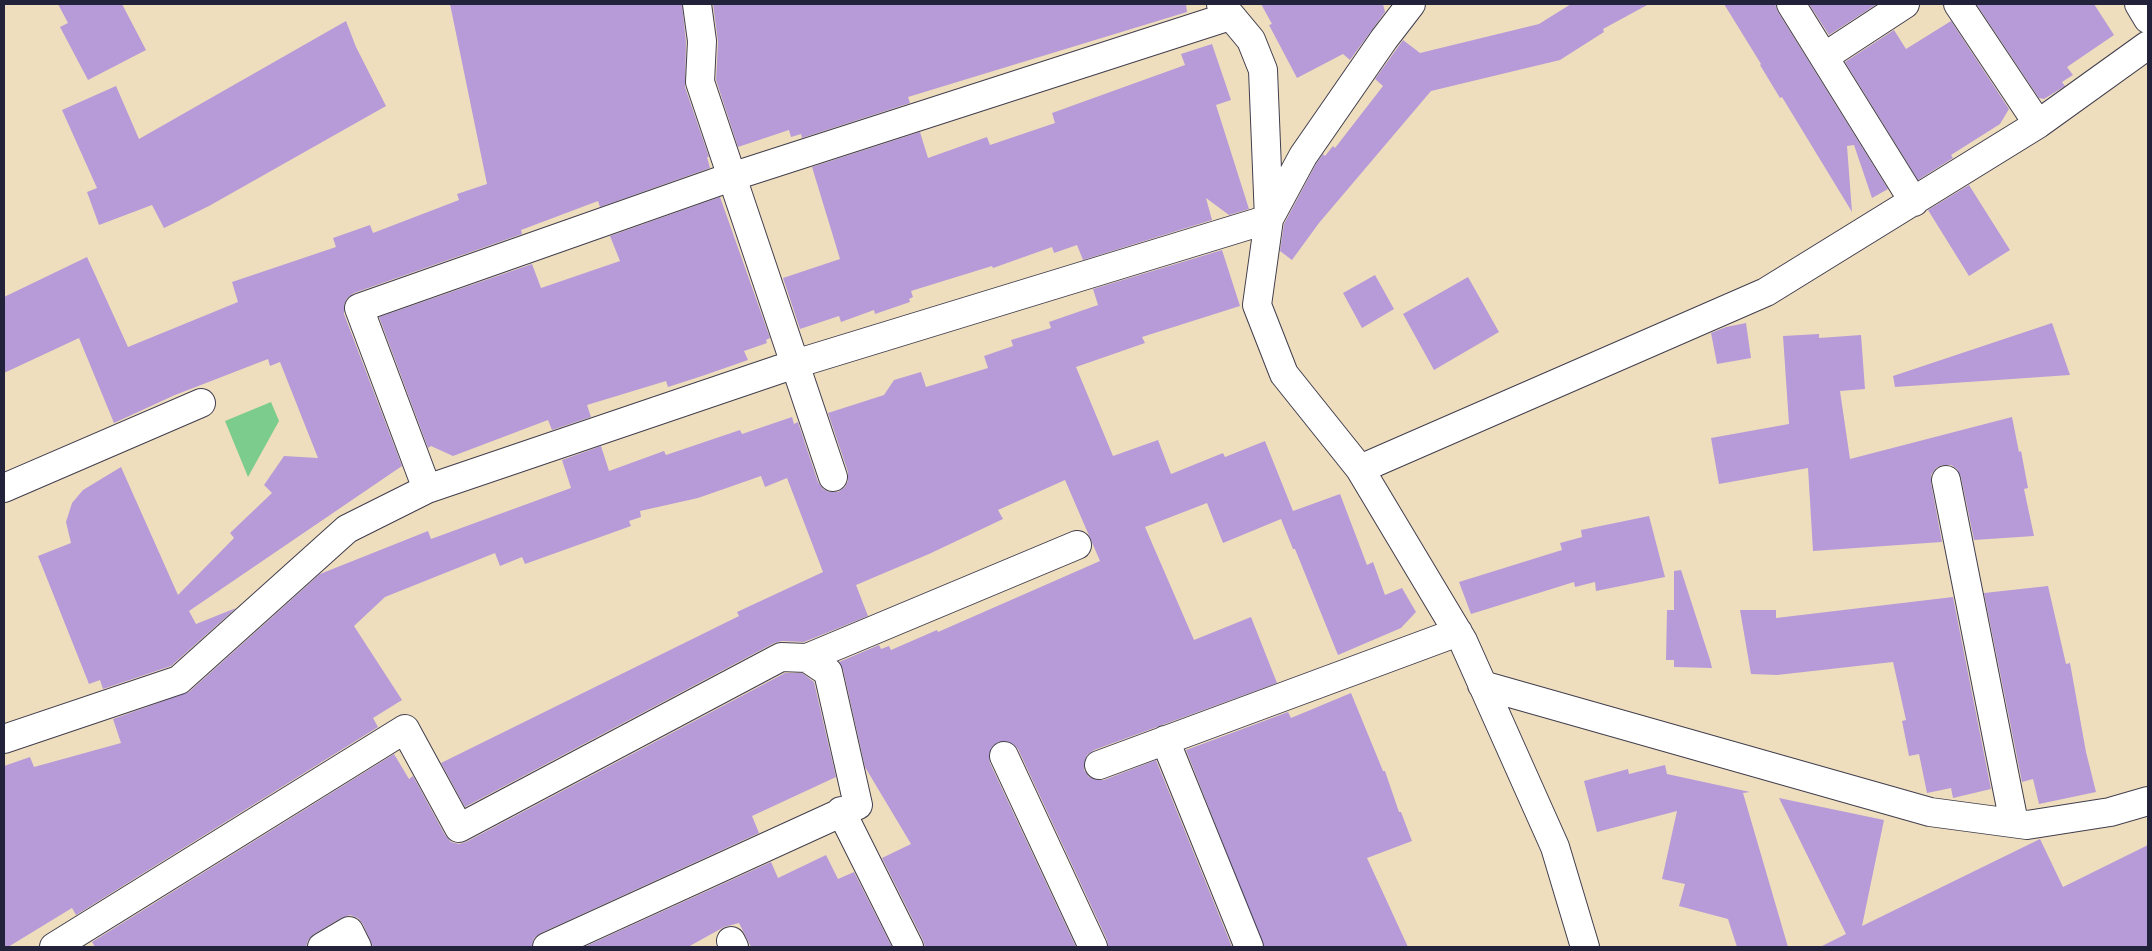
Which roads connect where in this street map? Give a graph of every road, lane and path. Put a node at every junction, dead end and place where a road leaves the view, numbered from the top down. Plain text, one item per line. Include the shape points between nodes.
1 (697, 4) edge
2 (1411, 4) edge
3 (1791, 4) edge
4 (1905, 4) edge
5 (1958, 4) edge
6 (2139, 4) edge
7 (1226, 10) edge
8 (2148, 19) edge
9 (2148, 45) edge
10 (1824, 57) junction
11 (2038, 124) junction
12 (731, 177) junction
13 (1914, 202) junction
14 (1269, 219) junction
15 (795, 364) junction
16 (201, 403) dead end
17 (1360, 469) junction
18 (832, 477) dead end
19 (1946, 480) dead end
20 (4, 488) edge
21 (427, 489) junction
22 (1077, 544) dead end
23 (1458, 632) junction
24 (807, 658) junction
25 (1482, 685) junction
26 (4, 739) edge
27 (1165, 740) junction
28 (1004, 756) dead end
29 (1099, 765) dead end
30 (2148, 801) edge
31 (841, 812) junction
32 (2014, 823) junction
33 (54, 947) edge
34 (322, 947) edge
35 (357, 947) edge
36 (547, 947) edge
37 (909, 947) edge
38 (1093, 947) edge
39 (1249, 947) edge
40 (1585, 947) edge

1 - 12 street via 702,41 700,82
2 - 14 street via 1303,156
3 - 10 street
4 - 10 street
5 - 11 street
6 - 8 street
7 - 12 street
7 - 14 street via 1251,40 1263,70
9 - 11 street
10 - 13 street
11 - 13 street
12 - 15 street
12 - 21 street via 359,308
13 - 17 street via 1766,292
14 - 15 street
14 - 17 street via 1257,305 1284,374
15 - 18 street
15 - 21 street
16 - 20 street via 173,426
17 - 23 street
19 - 32 street
21 - 26 street via 347,529 179,680
22 - 24 street
23 - 25 street
23 - 27 street
24 - 31 street via 828,672 858,805
24 - 33 street via 781,657 459,828 405,729
25 - 32 street via 1930,812
25 - 40 street via 1555,847
27 - 29 street
27 - 39 street
28 - 38 street
30 - 32 street via 2101,814 2028,825
31 - 36 street
31 - 37 street
34 - 35 street via 349,931

